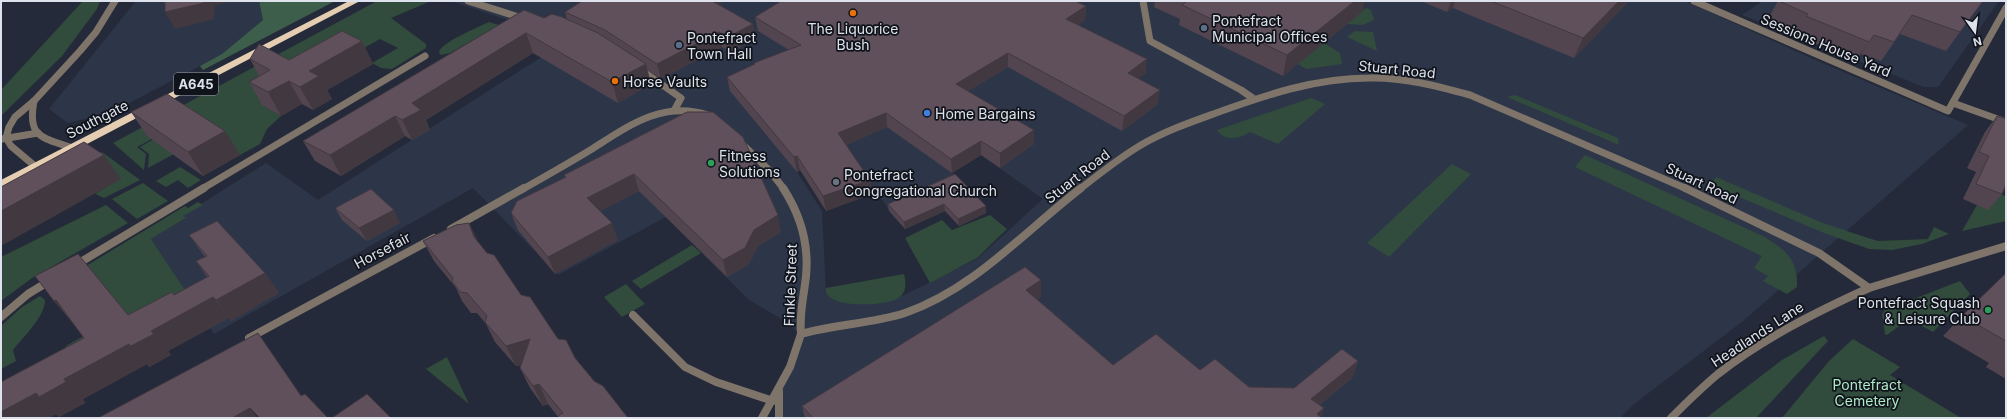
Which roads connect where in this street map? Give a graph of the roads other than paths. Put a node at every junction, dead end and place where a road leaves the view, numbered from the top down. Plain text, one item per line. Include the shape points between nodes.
1 (115, 1) edge
2 (356, 1) edge
3 (468, 1) edge
4 (1143, 1) edge
5 (1694, 1) edge
6 (2006, 8) edge
7 (532, 21) edge
8 (425, 56) dead end
9 (634, 66) edge
10 (1254, 99) junction
11 (34, 101) junction
12 (1953, 103) junction
13 (675, 109) junction
14 (716, 121) edge
15 (2006, 122) edge
16 (38, 133) junction
17 (732, 135) edge
18 (4, 138) edge
19 (72, 148) junction
20 (36, 167) junction
21 (1, 185) edge
22 (2006, 246) edge
23 (1869, 288) junction
24 (632, 315) dead end
25 (1, 317) edge
26 (801, 334) junction
27 (241, 342) edge
28 (779, 392) junction
29 (773, 401) junction
30 (762, 418) edge
31 (779, 418) edge
32 (1671, 418) edge

1 - 11 street via 92,37
2 - 19 highway, Southgate / A645
3 - 7 street
4 - 10 street via 1150,41
5 - 12 street, Sessions House Yard via 1948,111
6 - 12 street
8 - 25 street via 28,294
9 - 13 street via 681,98
10 - 23 street, Stuart Road via 1300,84 1345,77 1400,79 1449,88 1540,124 1682,187 1819,253
10 - 26 street, Stuart Road via 1190,122 1138,147 1044,218 965,283 929,304 890,317 830,326
11 - 16 street via 31,120
11 - 18 street via 15,117
12 - 15 street
13 - 14 street via 692,110
13 - 27 street, Horsefair via 637,122 471,219
16 - 18 street
16 - 19 street
17 - 26 street, Finkle Street via 761,160 784,186 802,224 806,276 800,307
18 - 20 street
19 - 20 highway, Southgate / A645
20 - 21 highway, Southgate / A645
22 - 23 street
23 - 32 street, Headlands Lane via 1790,326 1726,368
24 - 29 street via 685,367 716,382
26 - 28 street, Finkle Street via 798,350
28 - 29 street
28 - 31 street
29 - 30 street

